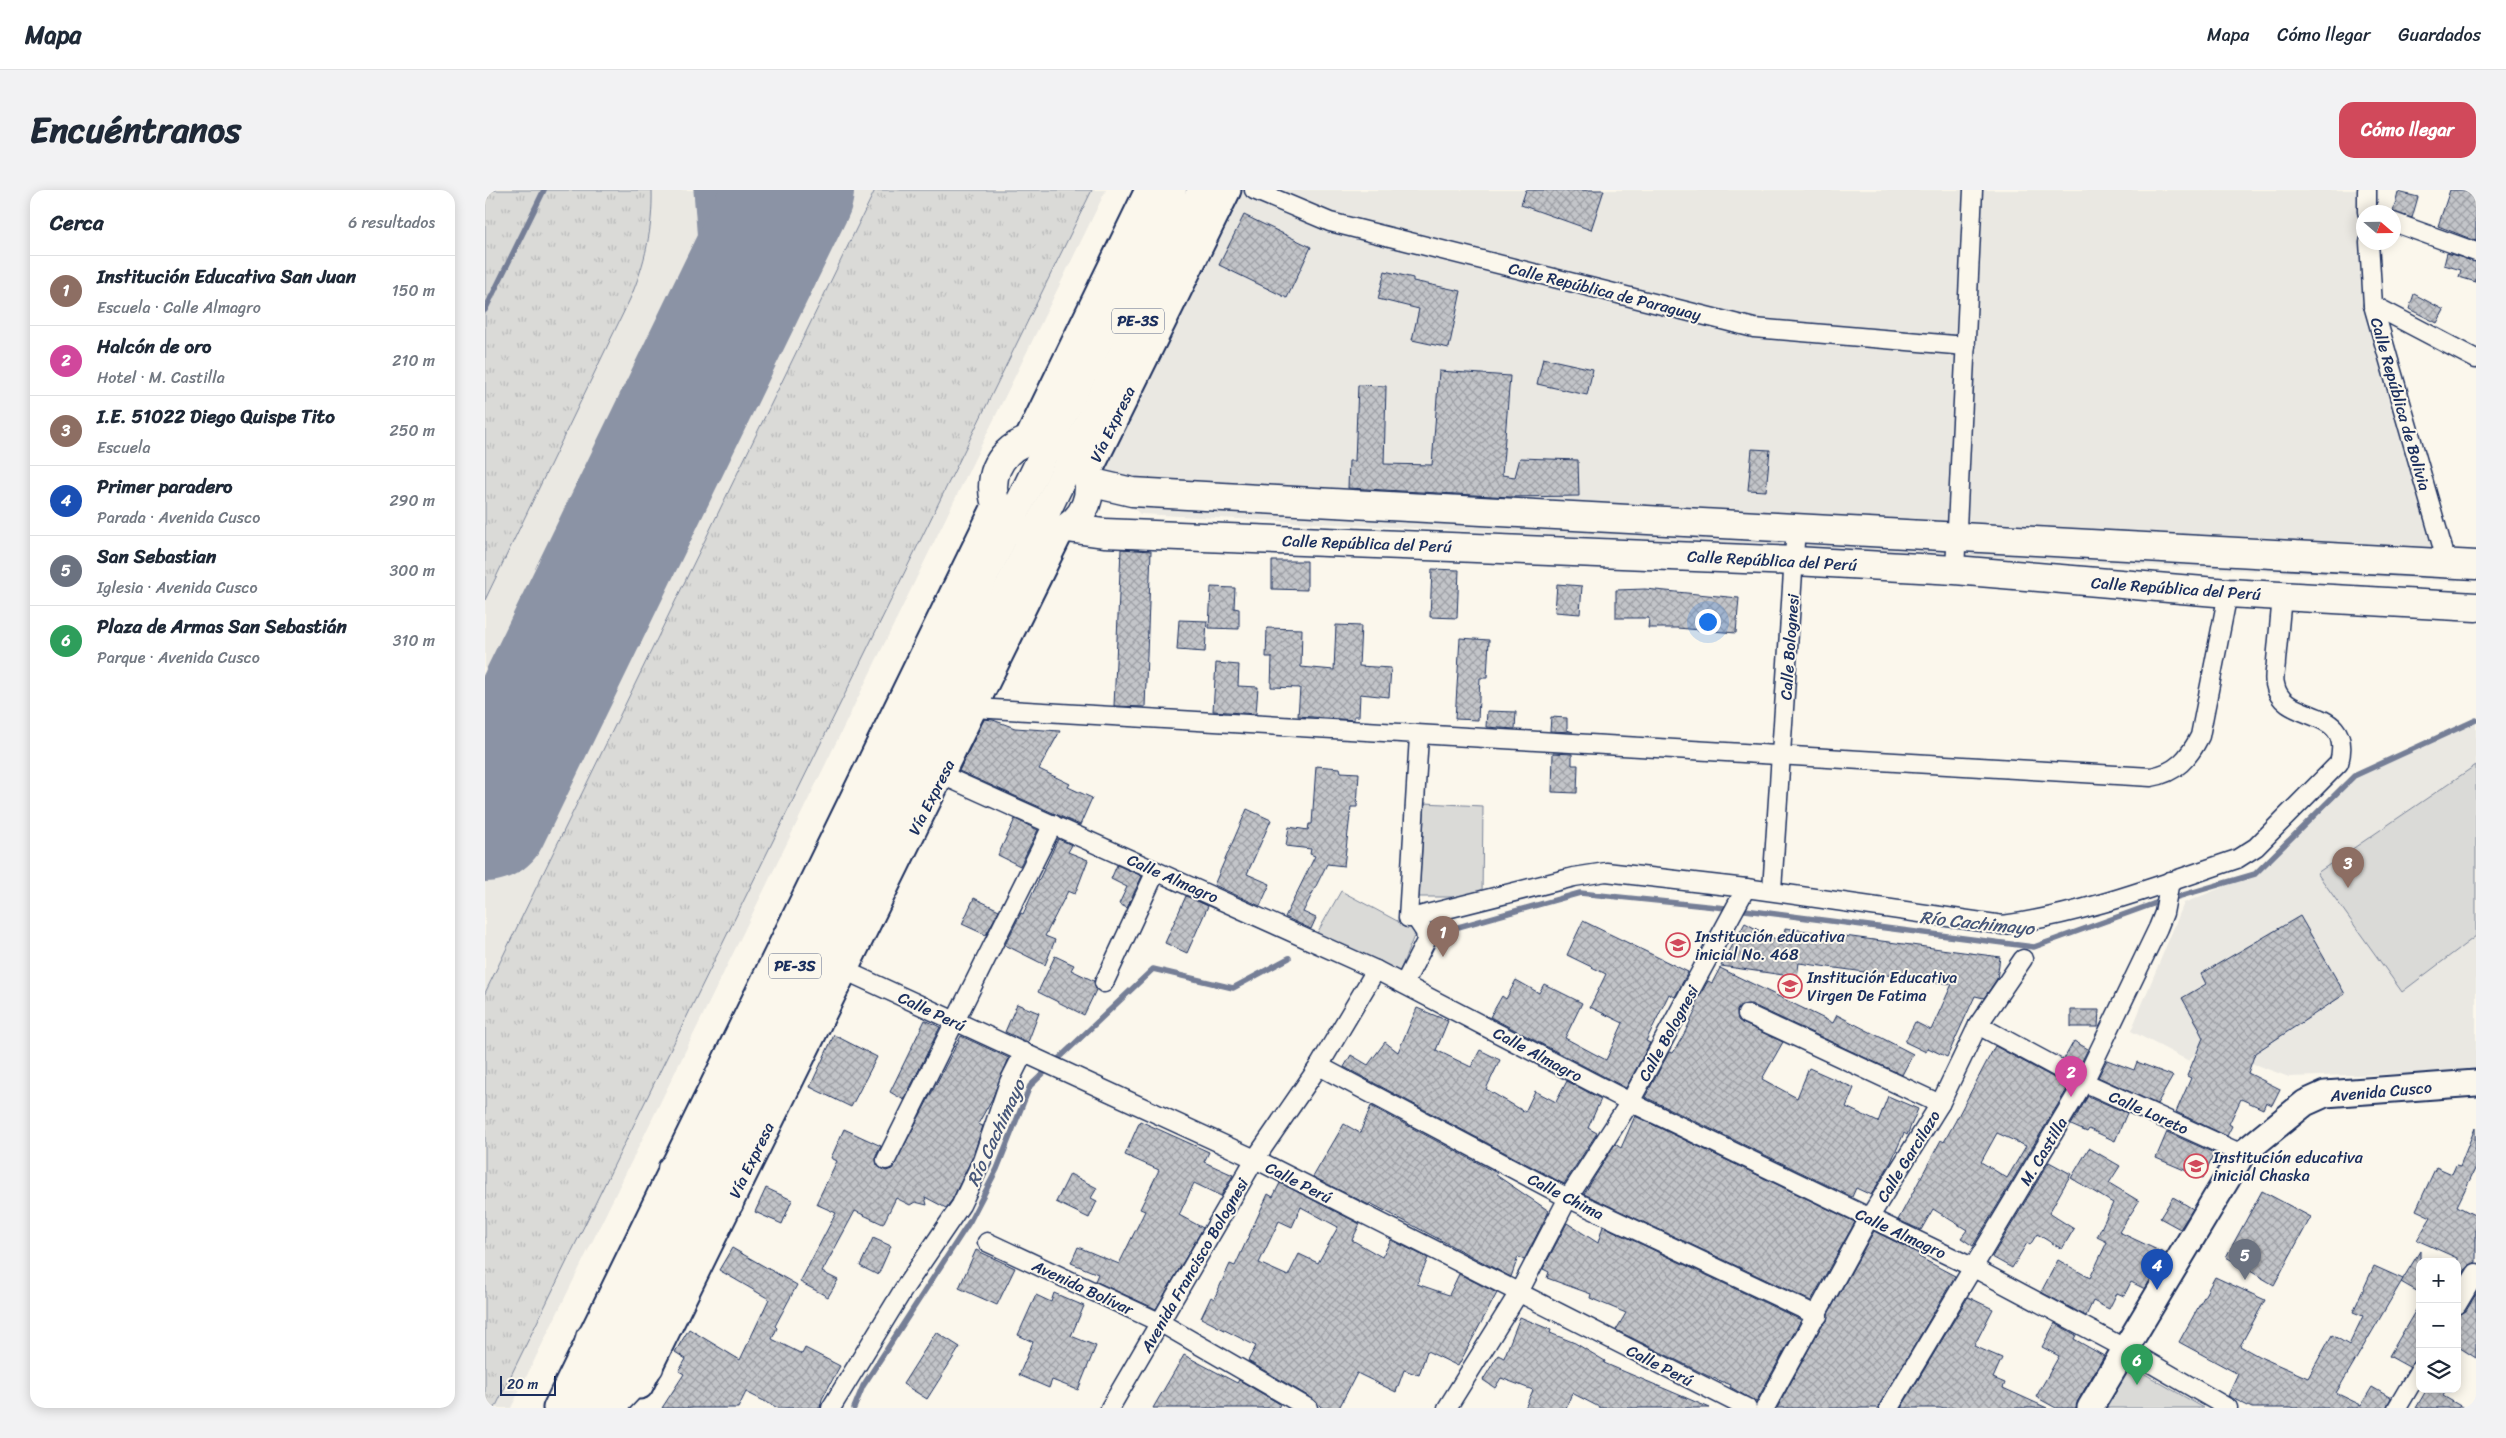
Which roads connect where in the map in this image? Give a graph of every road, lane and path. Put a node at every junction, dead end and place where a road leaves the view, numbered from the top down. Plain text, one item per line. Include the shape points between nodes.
1 (1148, 190) edge
2 (1172, 190) edge
3 (1202, 190) edge
4 (1228, 190) edge
5 (1255, 190) edge
6 (1973, 190) edge
7 (2367, 190) edge
8 (2368, 205) edge
9 (2401, 225) edge
10 (2370, 250) edge
11 (2476, 252) edge
12 (2373, 305) junction
13 (1966, 346) junction
14 (2476, 359) edge
15 (1039, 440) junction
16 (1084, 469) junction
17 (1003, 514) junction
18 (1796, 527) junction
19 (1064, 529) junction
20 (1035, 535) junction
21 (1957, 538) junction
22 (1795, 561) junction
23 (2447, 564) junction
24 (2476, 565) edge
25 (1955, 570) junction
26 (2228, 593) junction
27 (2282, 596) junction
28 (2476, 607) edge
29 (975, 708) junction
30 (1419, 736) junction
31 (1780, 757) junction
32 (942, 775) junction
33 (1053, 824) junction
34 (1157, 871) junction
35 (2169, 887) junction
36 (1771, 890) junction
37 (1743, 893) junction
38 (1422, 930) junction
39 (2023, 959) dead end
40 (844, 970) junction
41 (1376, 970) junction
42 (1105, 983) dead end
43 (1404, 984) junction
44 (1747, 1014) dead end
45 (955, 1022) junction
46 (1978, 1025) junction
47 (1024, 1052) junction
48 (1319, 1066) junction
49 (2083, 1082) junction
50 (2476, 1083) edge
51 (1630, 1102) junction
52 (1940, 1104) junction
53 (732, 1123) junction
54 (2242, 1154) junction
55 (1255, 1159) junction
56 (886, 1160) dead end
57 (672, 1170) junction
58 (1568, 1198) junction
59 (729, 1203) junction
60 (1869, 1218) junction
61 (987, 1242) dead end
62 (1974, 1268) junction
63 (2476, 1273) edge
64 (1518, 1294) junction
65 (2458, 1303) edge
66 (1818, 1316) junction
67 (1161, 1323) junction
68 (590, 1338) junction
69 (2126, 1349) junction
70 (649, 1366) junction
71 (2416, 1376) edge
72 (556, 1408) edge
73 (577, 1408) edge
74 (603, 1408) edge
75 (611, 1408) edge
76 (629, 1408) edge
77 (831, 1408) edge
78 (1110, 1408) edge
79 (1308, 1408) edge
80 (1447, 1408) edge
81 (1747, 1408) edge
82 (1765, 1408) edge
83 (1889, 1408) edge
84 (2090, 1408) edge
85 (2228, 1408) edge
86 (2397, 1408) edge

1 - 15 main road, Vía Expresa / PE-3S
2 - 15 main road, Vía Expresa / PE-3S
3 - 16 main road, Vía Expresa / PE-3S
4 - 16 main road, Vía Expresa / PE-3S
5 - 13 street, Calle República de Paraguay via 1330,222 1755,328
6 - 13 street
7 - 8 street
9 - 11 street
10 - 12 street, Calle República de Bolivia
12 - 14 street
12 - 23 street, Calle República de Bolivia
13 - 21 street
15 - 16 main road, Calle República del Perú via 1064,444
15 - 17 main road, Vía Expresa / PE-3S
15 - 17 main road via 1013,447 1002,458 993,488
16 - 18 main road, Calle República del Perú via 1132,492
16 - 19 main road, Vía Expresa / PE-3S via 1089,496 1085,508
16 - 20 main road, Vía Expresa / PE-3S
17 - 20 main road via 1022,532
17 - 53 main road, Vía Expresa / PE-3S
17 - 57 main road, Vía Expresa / PE-3S
18 - 21 main road, Calle República del Perú
18 - 22 street, Calle Bolognesi
19 - 20 main road, Calle República del Perú via 1049,535
19 - 22 main road, Calle República del Perú
19 - 29 main road, Vía Expresa / PE-3S
20 - 53 main road, Vía Expresa / PE-3S
21 - 23 main road, Calle República del Perú
21 - 25 street
22 - 25 main road, Calle República del Perú
22 - 31 street, Calle Bolognesi
23 - 24 main road, Calle República del Perú
25 - 26 main road, Calle República del Perú
26 - 27 main road, Calle República del Perú
26 - 31 street via 2200,736 2181,764 2166,774 2151,777
27 - 28 main road, Calle República del Perú
27 - 35 street via 2275,684 2284,702 2328,722 2341,736 2343,749 2339,762 2256,847 2237,859
29 - 30 street
29 - 32 main road, Vía Expresa / PE-3S
30 - 31 street
30 - 38 street via 1408,918
31 - 36 street, Calle Bolognesi
32 - 33 street, Calle Almagro
32 - 40 main road, Vía Expresa / PE-3S
33 - 34 street, Calle Almagro
33 - 45 street
34 - 41 street, Calle Almagro
34 - 42 street
35 - 36 street via 2034,920 2003,924
35 - 49 street, M. Castilla via 2164,913 2138,973
36 - 37 street
37 - 38 street via 1606,872 1574,876
37 - 51 street, Calle Bolognesi
38 - 43 street
39 - 46 street, Calle Garcilazo
40 - 45 street, Calle Perú
40 - 59 main road, Vía Expresa / PE-3S
41 - 43 street, Calle Almagro
41 - 48 street, Avenida Francisco Bolognesi
43 - 51 street, Calle Almagro
44 - 52 street
45 - 47 street, Calle Perú
45 - 56 street
46 - 49 street, Calle Loreto
46 - 52 street, Calle Garcilazo
47 - 55 street, Calle Perú
47 - 77 street via 1009,1082 982,1161 961,1206 905,1287
48 - 55 street, Avenida Francisco Bolognesi
48 - 58 street, Calle Chima
49 - 54 street, Calle Loreto
49 - 62 street, M. Castilla
50 - 54 main road, Avenida Cusco via 2325,1094 2305,1103
51 - 58 street, Calle Bolognesi
51 - 60 street, Calle Almagro
52 - 60 street, Calle Garcilazo
53 - 57 main road
53 - 59 main road
53 - 73 main road, Vía Expresa / PE-3S
53 - 74 main road, Vía Expresa / PE-3S
54 - 69 main road, Avenida Cusco
55 - 64 street, Calle Perú
55 - 67 street, Avenida Francisco Bolognesi
57 - 68 main road, Vía Expresa / PE-3S
58 - 64 street, Calle Bolognesi
58 - 66 street, Calle Chima
59 - 70 main road, Vía Expresa / PE-3S
60 - 62 street, Calle Almagro
60 - 66 street, Calle Garcilazo
61 - 67 street, Avenida Bolívar
62 - 69 street, Calle Almagro
62 - 83 street, M. Castilla
63 - 65 street
64 - 80 street, Calle Bolognesi
64 - 81 street, Calle Perú
66 - 82 street, Calle Garcilazo
67 - 78 street, Avenida Francisco Bolognesi
67 - 79 street, Avenida Bolívar
68 - 72 main road, Vía Expresa / PE-3S
68 - 73 main road
69 - 84 main road, Avenida Cusco
69 - 85 street, Calle Almagro
70 - 75 main road
70 - 76 main road, Vía Expresa / PE-3S
71 - 86 street

